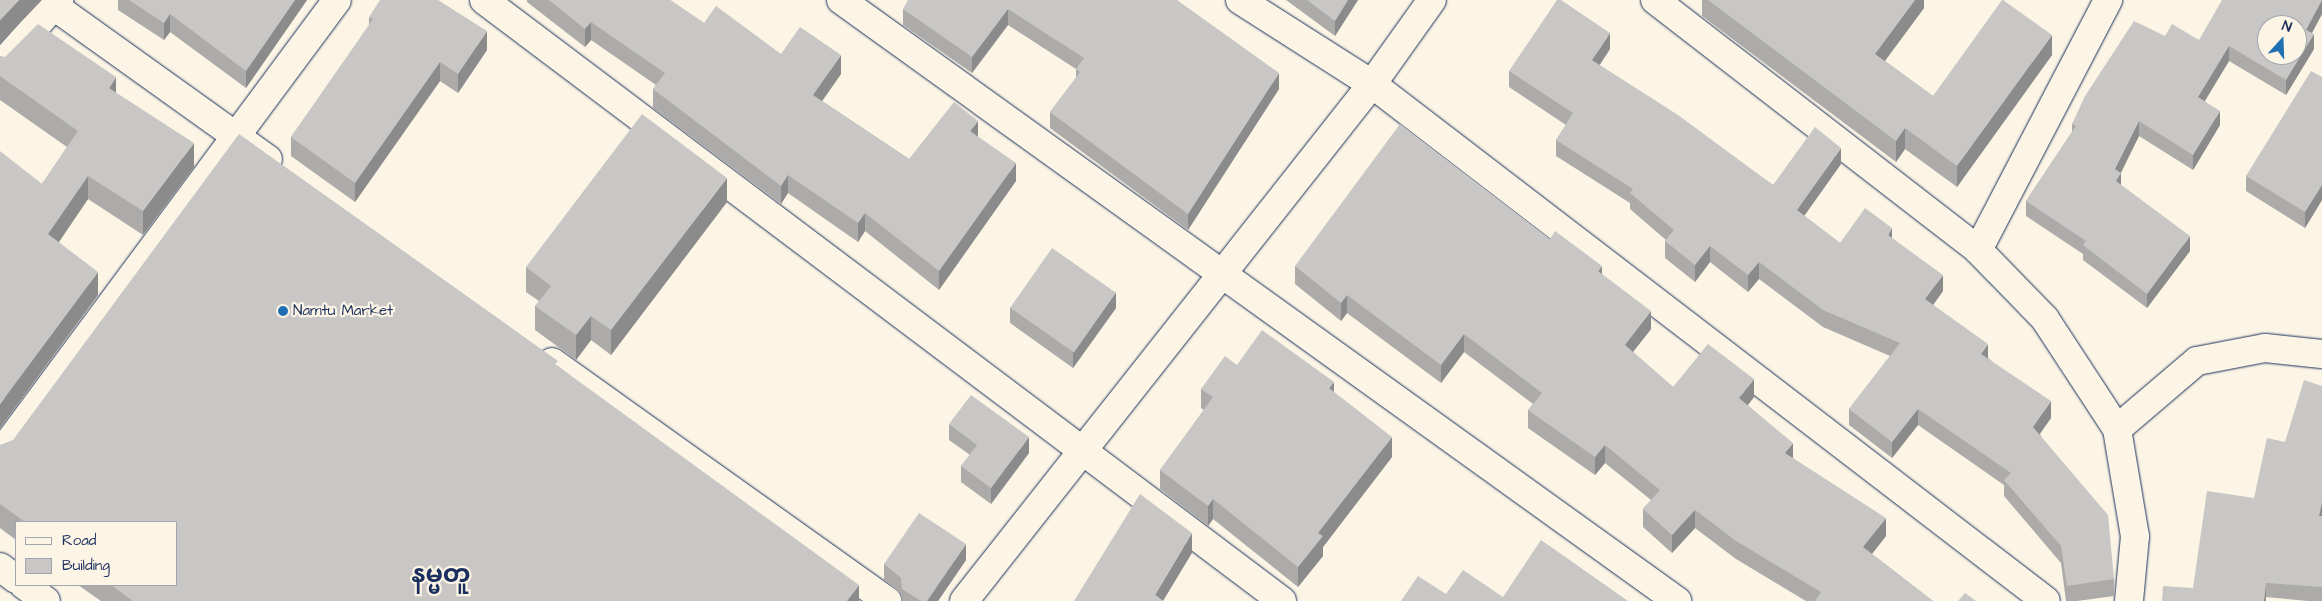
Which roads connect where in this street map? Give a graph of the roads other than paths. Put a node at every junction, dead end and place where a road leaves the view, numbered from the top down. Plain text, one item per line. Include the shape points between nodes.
1 (337, 0) edge
2 (484, 0) edge
3 (841, 0) edge
4 (1240, 0) edge
5 (1432, 0) edge
6 (1655, 0) edge
7 (2108, 0) edge
8 (56, 3) edge
9 (0, 66) edge
10 (1372, 84) junction
11 (236, 136) junction
12 (293, 177) edge
13 (1978, 250) junction
14 (1220, 272) junction
15 (529, 346) edge
16 (2322, 354) edge
17 (2117, 429) junction
18 (1081, 450) junction
19 (0, 454) edge
20 (0, 567) edge
21 (15, 578) edge
22 (25, 586) edge
23 (46, 601) edge
24 (887, 601) edge
25 (964, 601) edge
26 (1282, 601) edge
27 (1676, 601) edge
28 (2046, 601) edge
29 (2129, 601) edge

1 - 11 street
2 - 18 street
3 - 14 street
4 - 10 street
5 - 10 street
6 - 13 street
7 - 13 street
8 - 9 street
8 - 11 street
10 - 14 street
10 - 28 street
11 - 12 street
11 - 19 street
13 - 17 street via 2045,319
14 - 18 street
14 - 27 street
15 - 24 street
16 - 17 street via 2264,348 2198,361
17 - 29 street via 2135,536
18 - 25 street
18 - 26 street
20 - 21 street
22 - 23 street

